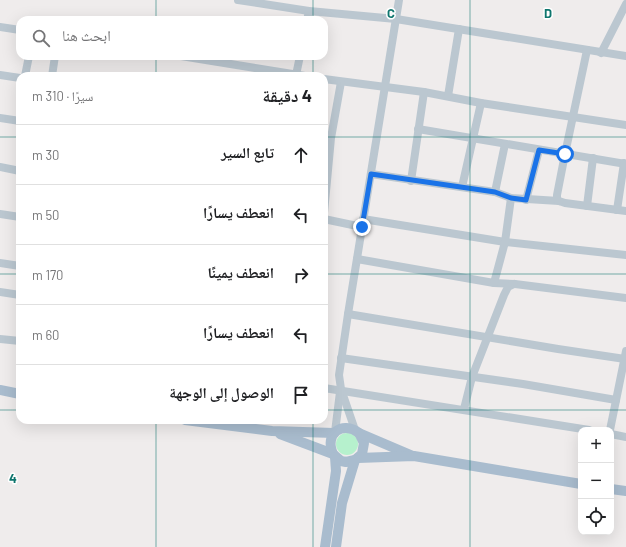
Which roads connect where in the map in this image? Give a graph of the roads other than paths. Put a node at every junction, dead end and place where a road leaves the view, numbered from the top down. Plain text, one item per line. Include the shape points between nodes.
1 (238, 0) edge
2 (399, 0) edge
3 (626, 4) edge
4 (309, 11) junction
5 (308, 16) edge
6 (396, 19) junction
7 (0, 27) edge
8 (16, 29) edge
9 (459, 29) junction
10 (587, 50) junction
11 (601, 52) junction
12 (626, 56) edge
13 (28, 60) edge
14 (54, 60) edge
15 (202, 60) edge
16 (299, 60) edge
17 (26, 72) edge
18 (53, 72) edge
19 (265, 72) edge
20 (296, 72) edge
21 (0, 75) edge
22 (16, 77) edge
23 (328, 80) edge
24 (341, 82) junction
25 (384, 87) junction
26 (424, 92) junction
27 (448, 96) junction
28 (481, 103) junction
29 (574, 117) junction
30 (0, 118) edge
31 (16, 120) edge
32 (626, 125) edge
33 (418, 129) junction
34 (328, 133) edge
35 (473, 138) junction
36 (505, 144) junction
37 (539, 150) junction
38 (565, 154) junction
39 (593, 158) junction
40 (625, 163) edge
41 (0, 167) edge
42 (16, 170) edge
43 (371, 174) junction
44 (411, 181) junction
45 (462, 187) junction
46 (495, 192) junction
47 (511, 198) junction
48 (526, 200) junction
49 (559, 201) junction
50 (587, 206) junction
51 (617, 210) junction
52 (626, 211) edge
53 (0, 214) edge
54 (16, 216) edge
55 (328, 219) edge
56 (363, 223) junction
57 (505, 242) junction
58 (626, 255) edge
59 (357, 259) junction
60 (0, 263) edge
61 (16, 265) edge
62 (494, 283) junction
63 (515, 284) junction
64 (0, 292) edge
65 (16, 294) edge
66 (626, 298) edge
67 (348, 314) junction
68 (488, 338) junction
69 (0, 339) edge
70 (16, 341) edge
71 (625, 355) edge
72 (341, 358) junction
73 (472, 377) junction
74 (328, 388) edge
75 (0, 390) edge
76 (341, 390) junction
77 (16, 393) edge
78 (616, 400) junction
79 (464, 409) junction
80 (217, 424) edge
81 (611, 427) edge
82 (578, 428) edge
83 (272, 431) junction
84 (357, 431) junction
85 (335, 433) junction
86 (614, 435) edge
87 (626, 437) edge
88 (334, 455) junction
89 (414, 456) junction
90 (356, 459) junction
91 (578, 483) edge
92 (614, 489) edge
93 (626, 491) edge
94 (325, 547) edge
95 (336, 547) edge

1 - 4 street
2 - 6 street
3 - 11 street
4 - 5 street
4 - 6 street
6 - 9 street
6 - 25 street
7 - 8 street
9 - 10 street
9 - 27 street
10 - 11 street
10 - 29 street
11 - 12 street
13 - 17 street
14 - 18 street
15 - 19 street
16 - 20 street
21 - 22 street
23 - 24 street
24 - 25 street
24 - 34 street
25 - 26 street
25 - 43 street
26 - 27 street
26 - 33 street
27 - 28 street
28 - 29 street
28 - 35 street
29 - 32 street
29 - 38 street
30 - 31 street
33 - 35 street
33 - 44 street
35 - 36 street
35 - 45 street
36 - 37 street
36 - 46 street
37 - 38 street
37 - 48 street
38 - 39 street
38 - 49 street via 557,196
39 - 40 street
39 - 50 street
40 - 51 street
41 - 42 street
43 - 44 street
43 - 56 street
44 - 45 street
45 - 46 street
46 - 47 street
47 - 48 street
47 - 57 street
48 - 49 street
49 - 50 street
50 - 51 street
51 - 52 street
53 - 54 street
55 - 56 street
56 - 57 street
56 - 59 street
57 - 58 street
57 - 62 street
59 - 62 street
59 - 67 street
60 - 61 street
62 - 63 street
63 - 66 street
63 - 68 street via 508,287
64 - 65 street
67 - 68 street
67 - 72 street
68 - 71 street
68 - 73 street
69 - 70 street
71 - 78 street
72 - 73 street
72 - 76 street
73 - 78 street
73 - 79 street
74 - 76 street
75 - 77 main road
76 - 79 street
76 - 84 street
76 - 85 street
78 - 81 street
79 - 82 street
80 - 83 main road
83 - 85 main road
83 - 88 main road
84 - 85 main road via 344,428
84 - 89 main road
84 - 90 main road via 364,443 362,454
85 - 88 main road via 330,443
86 - 87 street
88 - 90 main road via 346,462
88 - 94 main road via 336,471
89 - 90 main road
89 - 91 main road
90 - 95 main road via 342,503
92 - 93 main road

